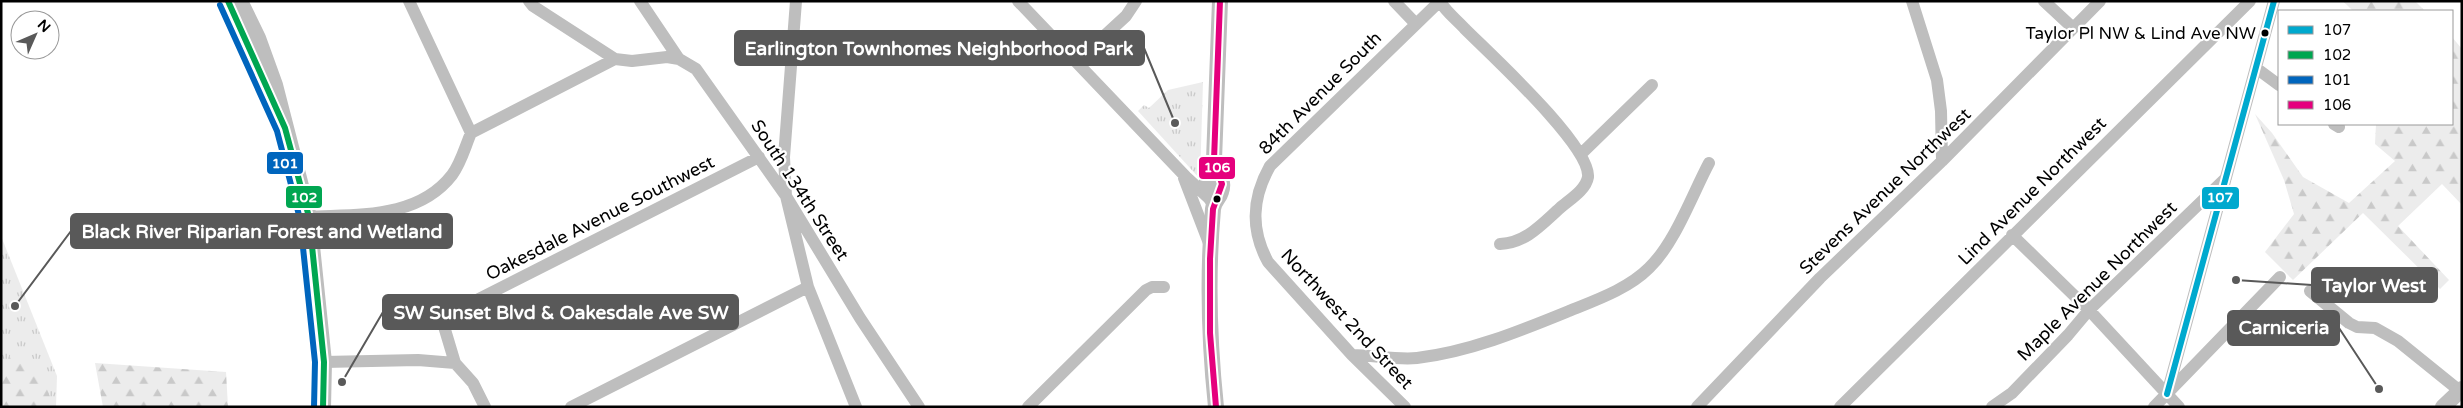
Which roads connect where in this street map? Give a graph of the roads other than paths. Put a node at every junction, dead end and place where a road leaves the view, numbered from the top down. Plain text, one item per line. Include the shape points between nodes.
1 (228, 1) edge
2 (240, 1) edge
3 (410, 1) edge
4 (529, 1) edge
5 (640, 1) edge
6 (796, 1) edge
7 (1018, 1) edge
8 (1136, 1) edge
9 (1220, 1) edge
10 (1394, 1) edge
11 (1440, 1) edge
12 (1912, 1) edge
13 (2044, 1) edge
14 (2100, 1) edge
15 (2250, 1) edge
16 (2274, 1) edge
17 (1416, 24) junction
18 (2073, 28) junction
19 (615, 58) junction
20 (678, 59) junction
21 (1076, 62) junction
22 (2256, 68) junction
23 (2278, 84) edge
24 (1652, 85) dead end
25 (285, 128) junction
26 (471, 132) junction
27 (1581, 154) junction
28 (759, 157) junction
29 (1942, 162) junction
30 (1708, 163) dead end
31 (1182, 173) junction
32 (2226, 178) junction
33 (786, 196) junction
34 (1214, 203) junction
35 (309, 217) junction
36 (1254, 226) joint
37 (2012, 235) junction
38 (1500, 244) dead end
39 (1210, 246) junction
40 (2280, 276) dead end
41 (808, 287) junction
42 (1164, 287) dead end
43 (2310, 291) dead end
44 (2089, 310) junction
45 (1352, 355) junction
46 (324, 362) junction
47 (455, 363) junction
48 (2461, 390) edge
49 (2167, 394) junction
50 (323, 407) edge
51 (485, 407) edge
52 (571, 407) edge
53 (856, 407) edge
54 (919, 407) edge
55 (1028, 407) edge
56 (1216, 407) edge
57 (1405, 407) edge
58 (1696, 407) edge
59 (1840, 407) edge
60 (1992, 407) edge
61 (2154, 407) edge
62 (2179, 407) edge
63 (2443, 407) edge

1 - 25 main road
2 - 25 main road via 275,85
3 - 26 street
4 - 19 street
5 - 20 street, South 134th Street
6 - 33 street via 784,157
7 - 21 street
8 - 21 street via 1126,16
9 - 34 main road via 1214,160 1206,188
10 - 17 street
11 - 17 street, 84th Avenue South
11 - 27 street via 1562,128
12 - 29 street via 1938,80
13 - 18 street
14 - 18 street, Stevens Avenue Northwest
15 - 37 street, Lind Avenue Northwest
16 - 22 street
17 - 36 street, 84th Avenue South via 1270,166 1257,196
18 - 29 street, Stevens Avenue Northwest
19 - 20 street via 632,61
19 - 26 street
20 - 28 street, South 134th Street via 704,77
21 - 31 street
22 - 23 street
22 - 32 street
24 - 27 street
25 - 35 main road
26 - 35 street via 452,175 406,208
27 - 38 street via 1588,177 1582,189 1526,238 1512,244
28 - 33 street, South 134th Street
28 - 47 street, Oakesdale Avenue Southwest via 453,312 443,323
29 - 58 street, Stevens Avenue Northwest via 1820,278
30 - 45 street via 1662,253 1649,269 1626,285 1525,329 1450,353 1414,358
31 - 34 street
31 - 39 street
32 - 44 street, Maple Avenue Northwest
32 - 49 street
33 - 41 street
33 - 54 street, South 134th Street
34 - 39 main road
35 - 46 main road
36 - 45 street, Northwest 2nd Street via 1268,262
37 - 44 street
37 - 59 street, Lind Avenue Northwest
39 - 56 main road via 1210,343
40 - 49 street
41 - 52 street
41 - 53 street
42 - 55 street via 1146,290
43 - 48 street via 2349,323 2375,328 2398,341
44 - 49 street
44 - 60 street, Maple Avenue Northwest via 2012,393
45 - 57 street, Northwest 2nd Street
46 - 47 street via 418,360
46 - 50 main road
47 - 51 street via 473,382
48 - 63 main road
49 - 61 street
49 - 62 street

